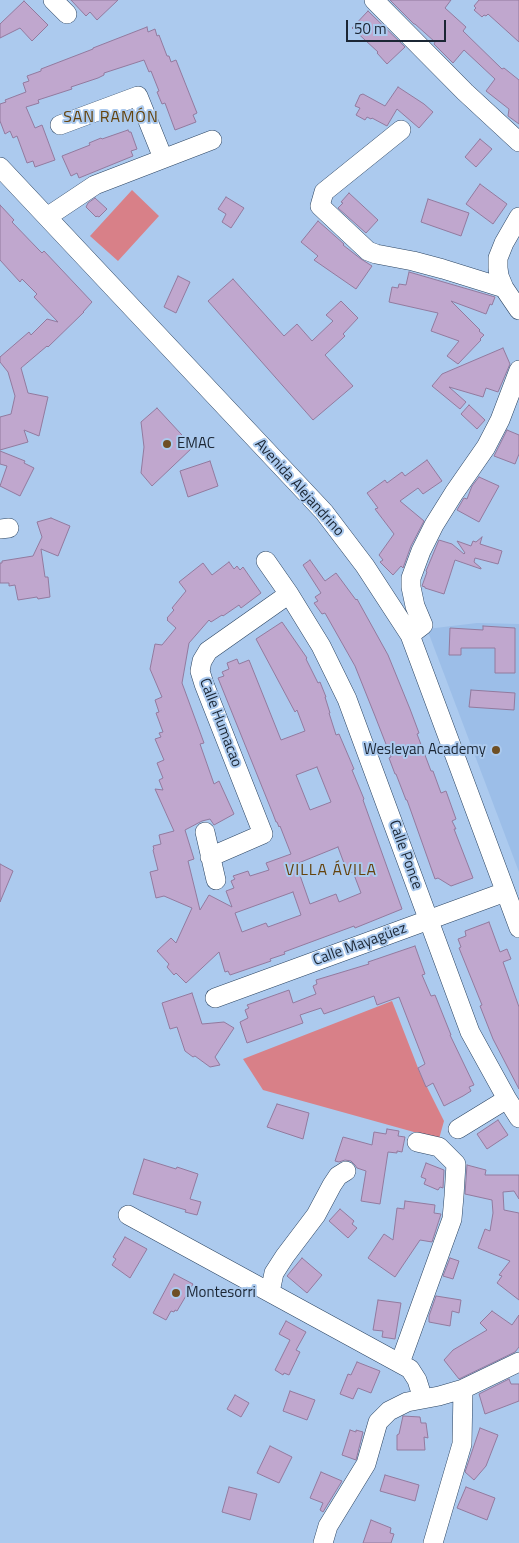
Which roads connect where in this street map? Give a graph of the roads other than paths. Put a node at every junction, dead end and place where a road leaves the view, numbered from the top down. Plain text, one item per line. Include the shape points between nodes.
1 (53, 0) edge
2 (374, 0) edge
3 (66, 14) dead end
4 (60, 125) dead end
5 (401, 130) dead end
6 (212, 140) dead end
7 (519, 142) edge
8 (164, 158) junction
9 (0, 167) edge
10 (48, 217) junction
11 (519, 217) edge
12 (504, 288) junction
13 (519, 310) edge
14 (519, 370) edge
15 (514, 398) edge
16 (266, 561) dead end
17 (288, 594) junction
18 (410, 636) junction
19 (205, 832) dead end
20 (210, 856) junction
21 (216, 880) dead end
22 (505, 892) junction
23 (429, 919) junction
24 (519, 928) edge
25 (215, 998) dead end
26 (507, 1099) junction
27 (519, 1118) edge
28 (458, 1129) dead end
29 (417, 1142) dead end
30 (346, 1171) dead end
31 (128, 1215) dead end
32 (270, 1292) junction
33 (519, 1362) edge
34 (400, 1363) junction
35 (463, 1388) junction
36 (423, 1399) junction
37 (324, 1543) edge
38 (433, 1543) edge

1 - 3 street
2 - 7 street
4 - 8 street via 138,96
5 - 12 street via 324,192 320,206 368,251
6 - 8 street
8 - 10 street via 95,185
9 - 10 street, Avenida Alejandrino
10 - 18 street, Avenida Alejandrino via 324,512 365,566
11 - 12 street via 498,258 499,276
12 - 13 street
14 - 15 street
15 - 18 street via 421,550 411,587 422,625
16 - 17 street, Calle Ponce
17 - 20 street, Calle Humacao via 208,651 202,661 200,671 204,684 263,834
17 - 23 street, Calle Ponce via 320,646 347,700
18 - 22 street, Avenida Alejandrino
19 - 20 street
20 - 21 street
22 - 23 street, Calle Mayagüez
22 - 24 street, Avenida Alejandrino
23 - 25 street, Calle Mayagüez
23 - 26 street, Calle Ponce via 470,1032
26 - 27 street, Calle Ponce
26 - 28 street
29 - 34 street via 439,1147 456,1164 454,1196 452,1219
30 - 32 street via 338,1176 316,1215 274,1273
31 - 32 street
32 - 34 street
33 - 35 street
34 - 36 street via 410,1369
35 - 36 street
35 - 38 street via 462,1444
36 - 37 street via 389,1411 378,1422 366,1464 328,1526

